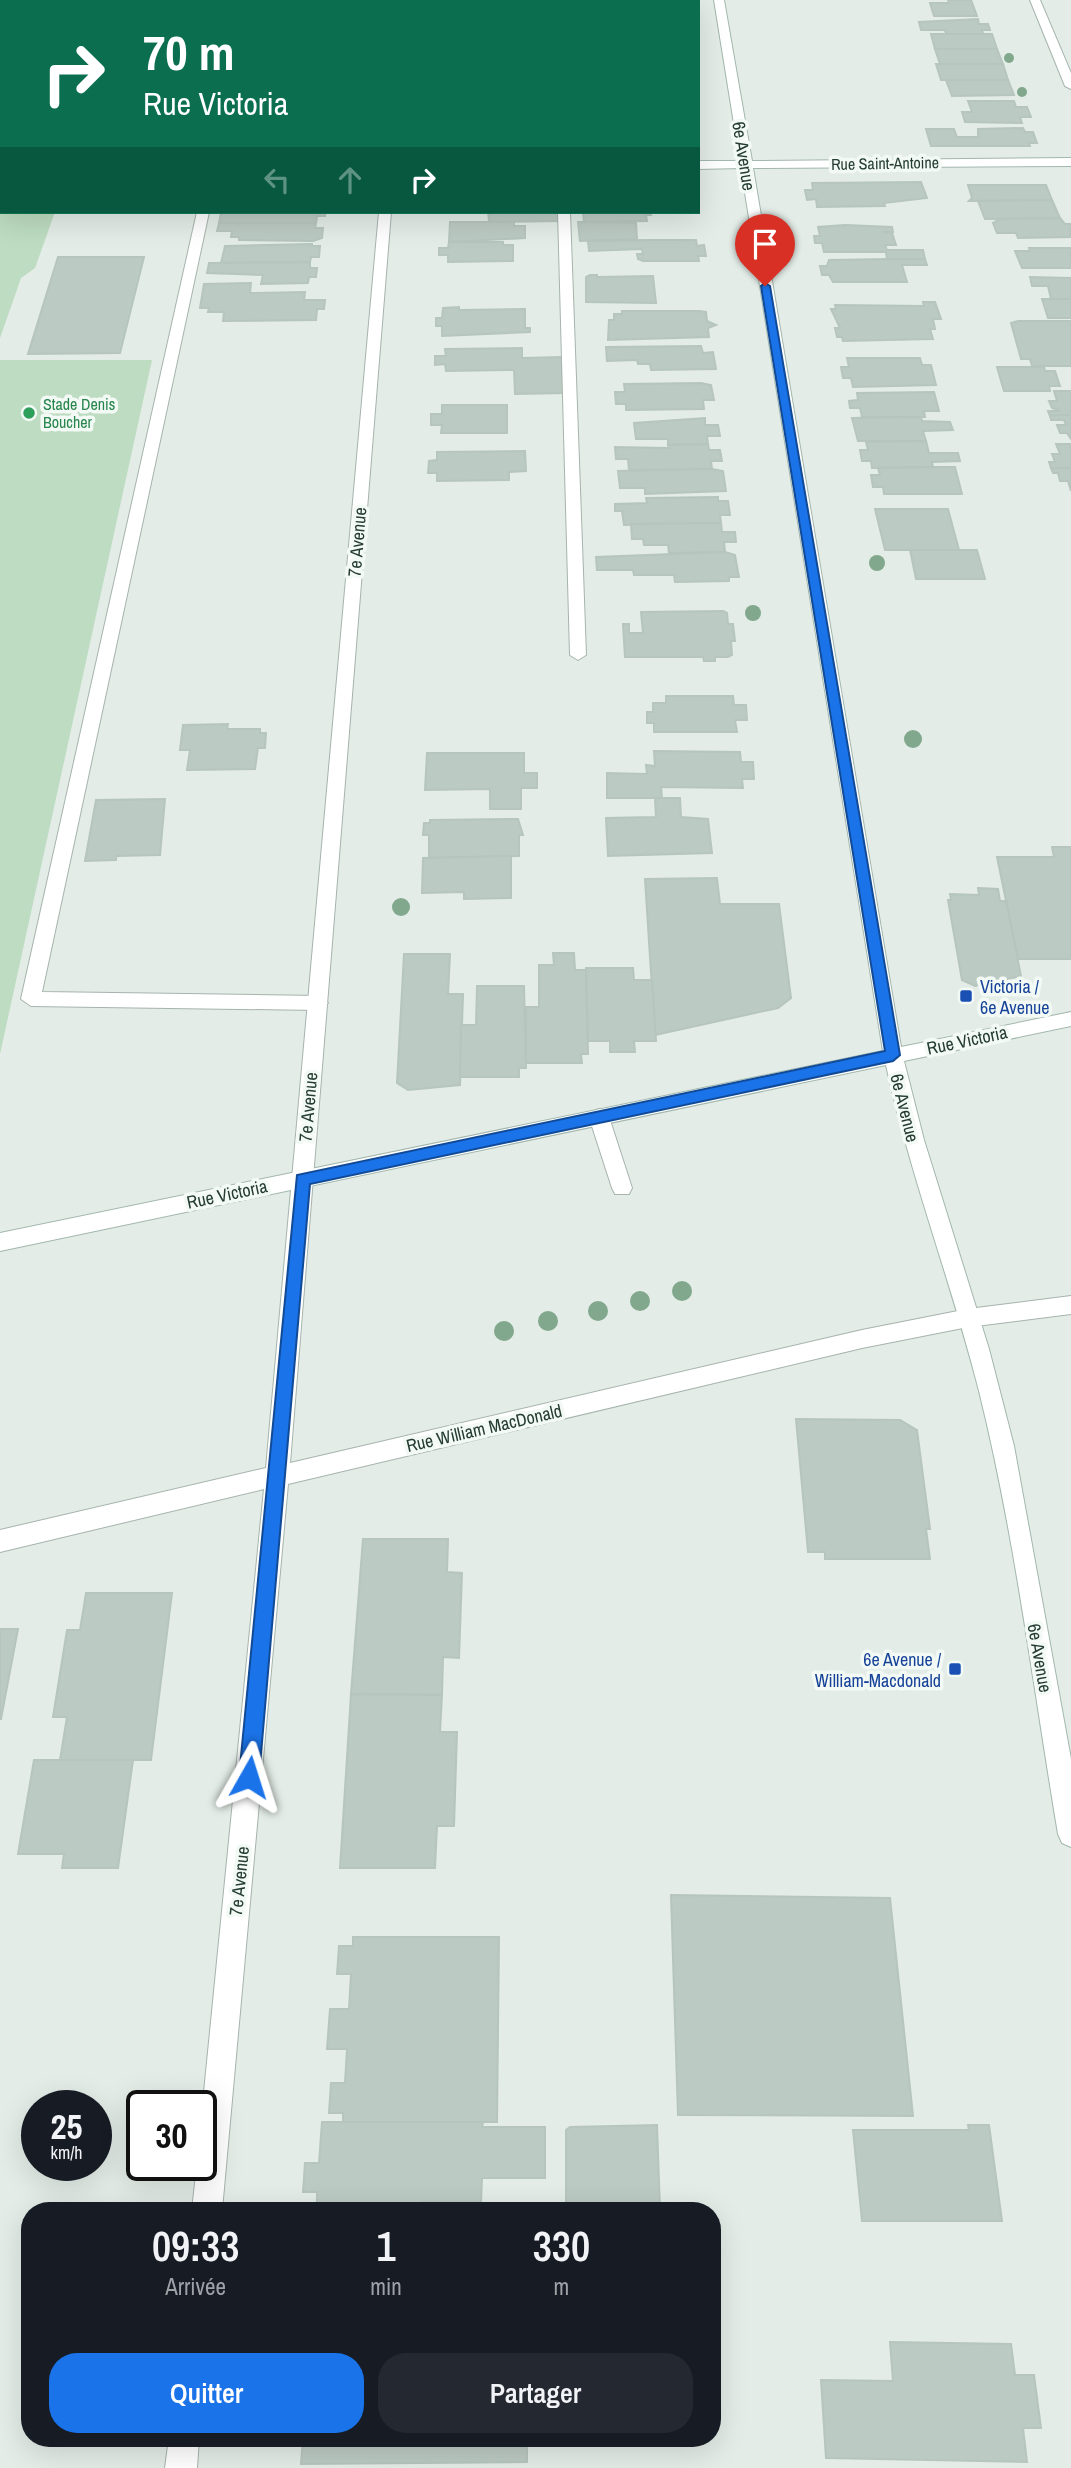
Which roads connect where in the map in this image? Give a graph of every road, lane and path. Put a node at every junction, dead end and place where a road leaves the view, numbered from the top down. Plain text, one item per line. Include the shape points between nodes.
1 (719, 0) edge
2 (1035, 0) edge
3 (1071, 86) edge
4 (1071, 162) edge
5 (745, 164) junction
6 (700, 165) edge
7 (203, 214) edge
8 (385, 214) edge
9 (565, 214) edge
10 (578, 655) dead end
11 (318, 1003) junction
12 (1071, 1019) edge
13 (893, 1055) junction
14 (598, 1117) junction
15 (303, 1179) junction
16 (622, 1188) dead end
17 (0, 1242) edge
18 (1071, 1305) edge
19 (968, 1318) junction
20 (276, 1477) junction
21 (0, 1541) edge
22 (1071, 1834) edge
23 (207, 2202) edge
24 (183, 2447) edge
25 (181, 2468) edge

1 - 5 street, 6e Avenue
2 - 3 street
4 - 5 street, Rue Saint-Antoine
5 - 6 street, Rue Saint-Antoine
5 - 13 street, 6e Avenue
7 - 11 street via 31,999
8 - 11 street, 7e Avenue
9 - 10 street
11 - 15 street, 7e Avenue
12 - 13 street, Rue Victoria
13 - 14 street, Rue Victoria
13 - 19 street, 6e Avenue via 921,1171
14 - 15 street, Rue Victoria
14 - 16 street
15 - 17 street, Rue Victoria
15 - 20 street, 7e Avenue
18 - 19 street, Rue William MacDonald
19 - 20 street, Rue William MacDonald
19 - 22 street, 6e Avenue via 1006,1462
20 - 21 street, Rue William MacDonald
20 - 23 street, 7e Avenue
24 - 25 street

